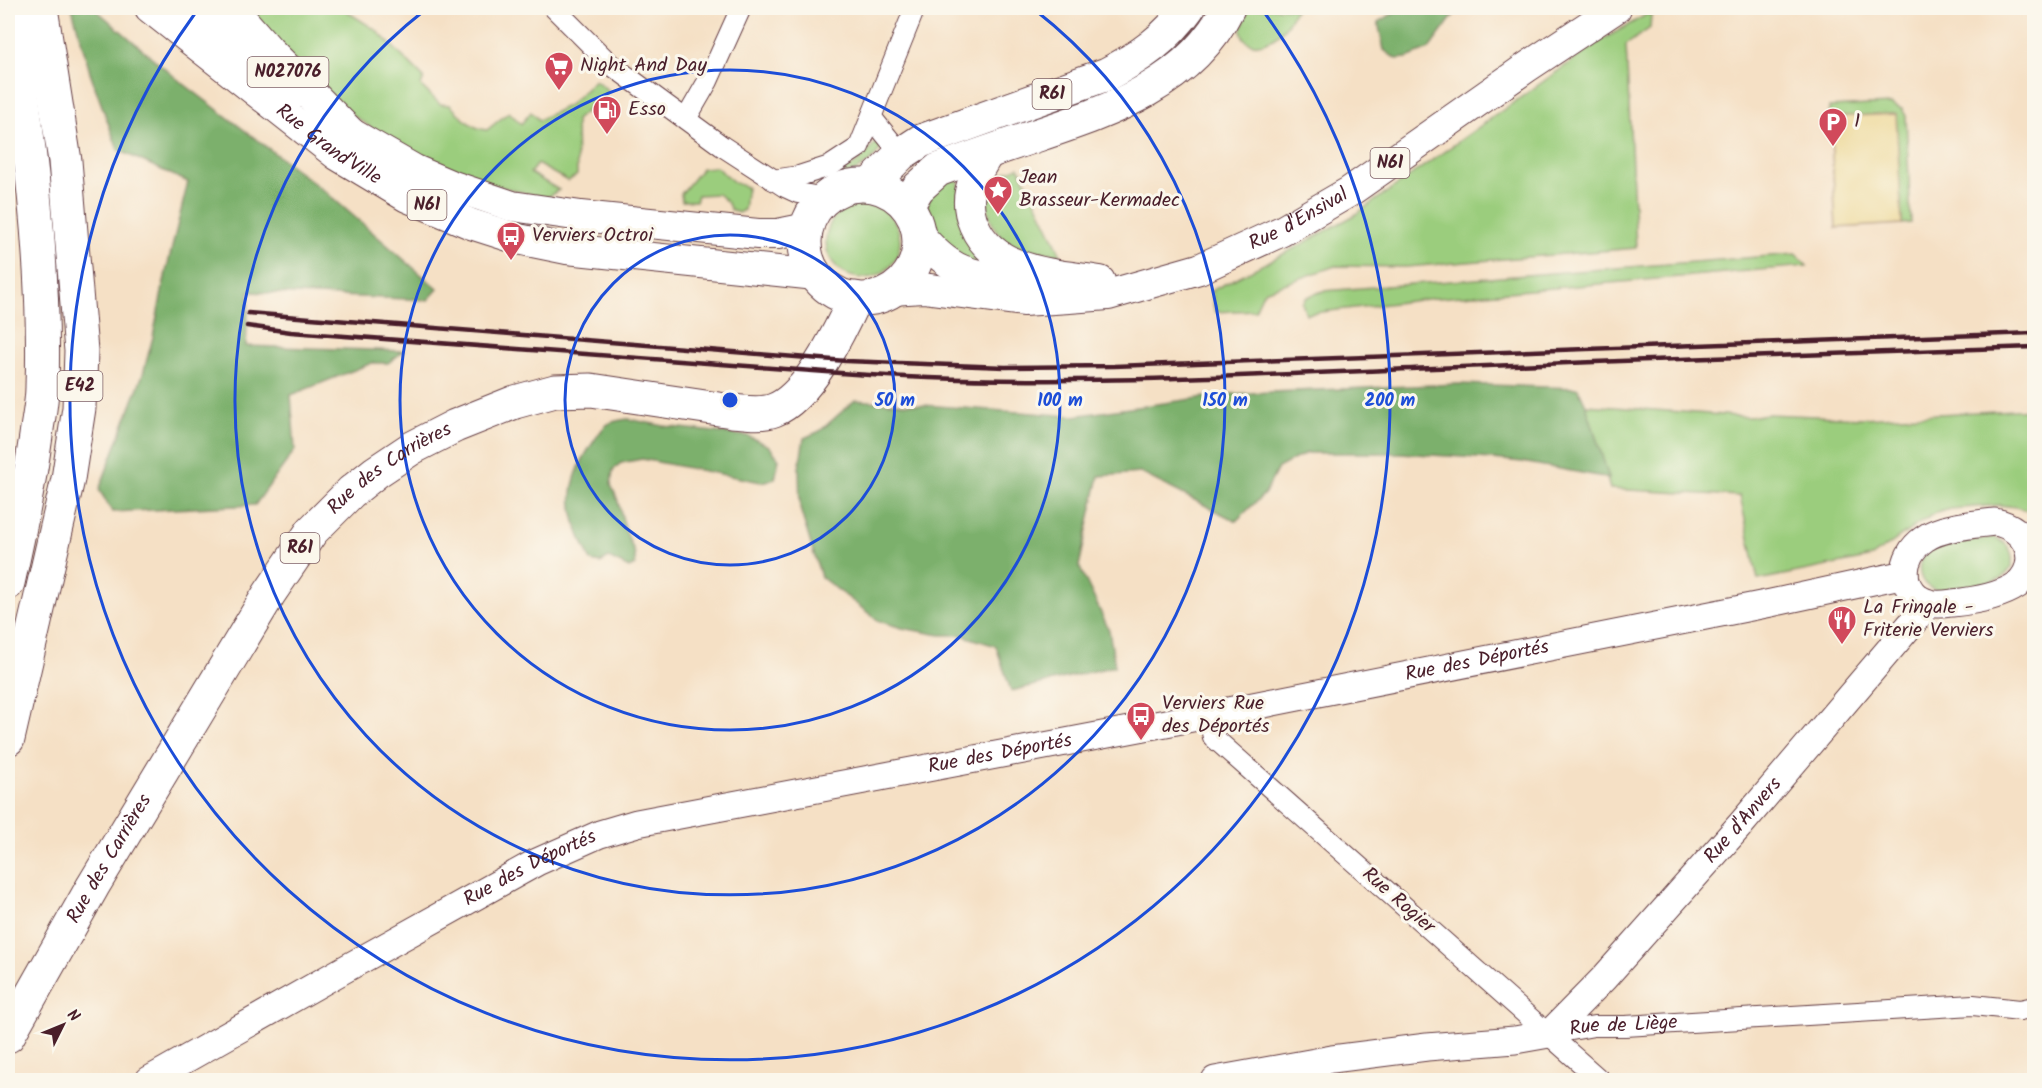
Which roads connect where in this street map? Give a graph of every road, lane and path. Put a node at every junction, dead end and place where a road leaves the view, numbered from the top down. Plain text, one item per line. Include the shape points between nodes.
1 (10, 8) edge
2 (41, 8) edge
3 (150, 8) edge
4 (195, 8) edge
5 (230, 8) edge
6 (554, 8) edge
7 (741, 8) edge
8 (915, 8) edge
9 (1188, 8) edge
10 (1228, 8) edge
11 (1616, 8) edge
12 (872, 118) junction
13 (686, 119) junction
14 (350, 134) junction
15 (990, 151) junction
16 (901, 154) junction
17 (773, 180) junction
18 (870, 185) junction
19 (825, 198) junction
20 (913, 220) junction
21 (807, 228) junction
22 (816, 275) junction
23 (1100, 281) junction
24 (1145, 283) junction
25 (42, 287) junction
26 (892, 290) junction
27 (855, 298) junction
28 (8, 479) edge
29 (1905, 574) junction
30 (8, 583) edge
31 (1929, 603) junction
32 (1208, 715) junction
33 (8, 739) edge
34 (2034, 1007) edge
35 (1549, 1034) junction
36 (8, 1036) edge
37 (149, 1080) edge
38 (1215, 1080) edge
39 (1600, 1080) edge

1 - 25 highway, E42 via 25,108
2 - 33 highway, E42 via 65,161 81,351 79,408 68,479
3 - 22 main road, Rue Grand'Ville / N61 via 337,155 407,197 471,224 567,249
4 - 14 main road, Rue Grand'Ville / N61 via 272,79
5 - 14 highway, N027076
6 - 13 street via 610,64
7 - 13 street
8 - 12 street
9 - 16 highway, R61 via 1149,50 1107,74 921,141
10 - 15 highway, R61 via 1196,54 1160,84 1114,108
11 - 24 main road, Rue d'Ensival / N61 via 1305,219 1209,264
12 - 16 street
12 - 17 street via 859,147 845,158 800,176
13 - 17 street
14 - 21 main road, Rue Grand'Ville / N61 via 415,170 512,206 758,234
15 - 20 highway, R61 via 938,170 918,188
15 - 23 main road via 973,181 969,199 970,217 982,241 1020,266
16 - 18 highway, R61
17 - 19 street via 798,193
18 - 19 highway via 847,186
18 - 20 highway via 893,193
19 - 21 highway
20 - 23 main road, Rue d'Ensival / N61 via 941,259 963,271 1032,282
20 - 26 highway, R61 via 918,256 902,283
21 - 22 highway via 807,257
22 - 27 highway via 831,289
23 - 24 main road, Rue d'Ensival / N61
24 - 26 main road, Rue d'Ensival / N61 via 1108,295 1023,301 923,288
25 - 28 highway
25 - 30 highway, E42 via 42,389 27,497
26 - 27 highway via 875,297
27 - 36 highway, Rue des Carrières / R61 via 807,383 790,401 772,411 732,411 591,390 555,391 455,426 412,448 351,492 312,531 269,594 93,885
29 - 31 street via 1916,595
29 - 31 street via 1907,556 1927,537 1978,524 1995,522 2014,528 2034,550 2029,574 2005,592 1986,598
29 - 32 street, Rue des Déportés
31 - 35 street, Rue d'Anvers via 1742,823
32 - 35 street, Rue Rogier via 1213,737
32 - 37 street, Rue des Déportés via 699,810 600,834 508,878
34 - 35 street, Rue de Liège via 2020,1010 1973,1005 1594,1026
35 - 38 street, Rue de Liège via 1332,1059
35 - 39 street, Rue Rogier

